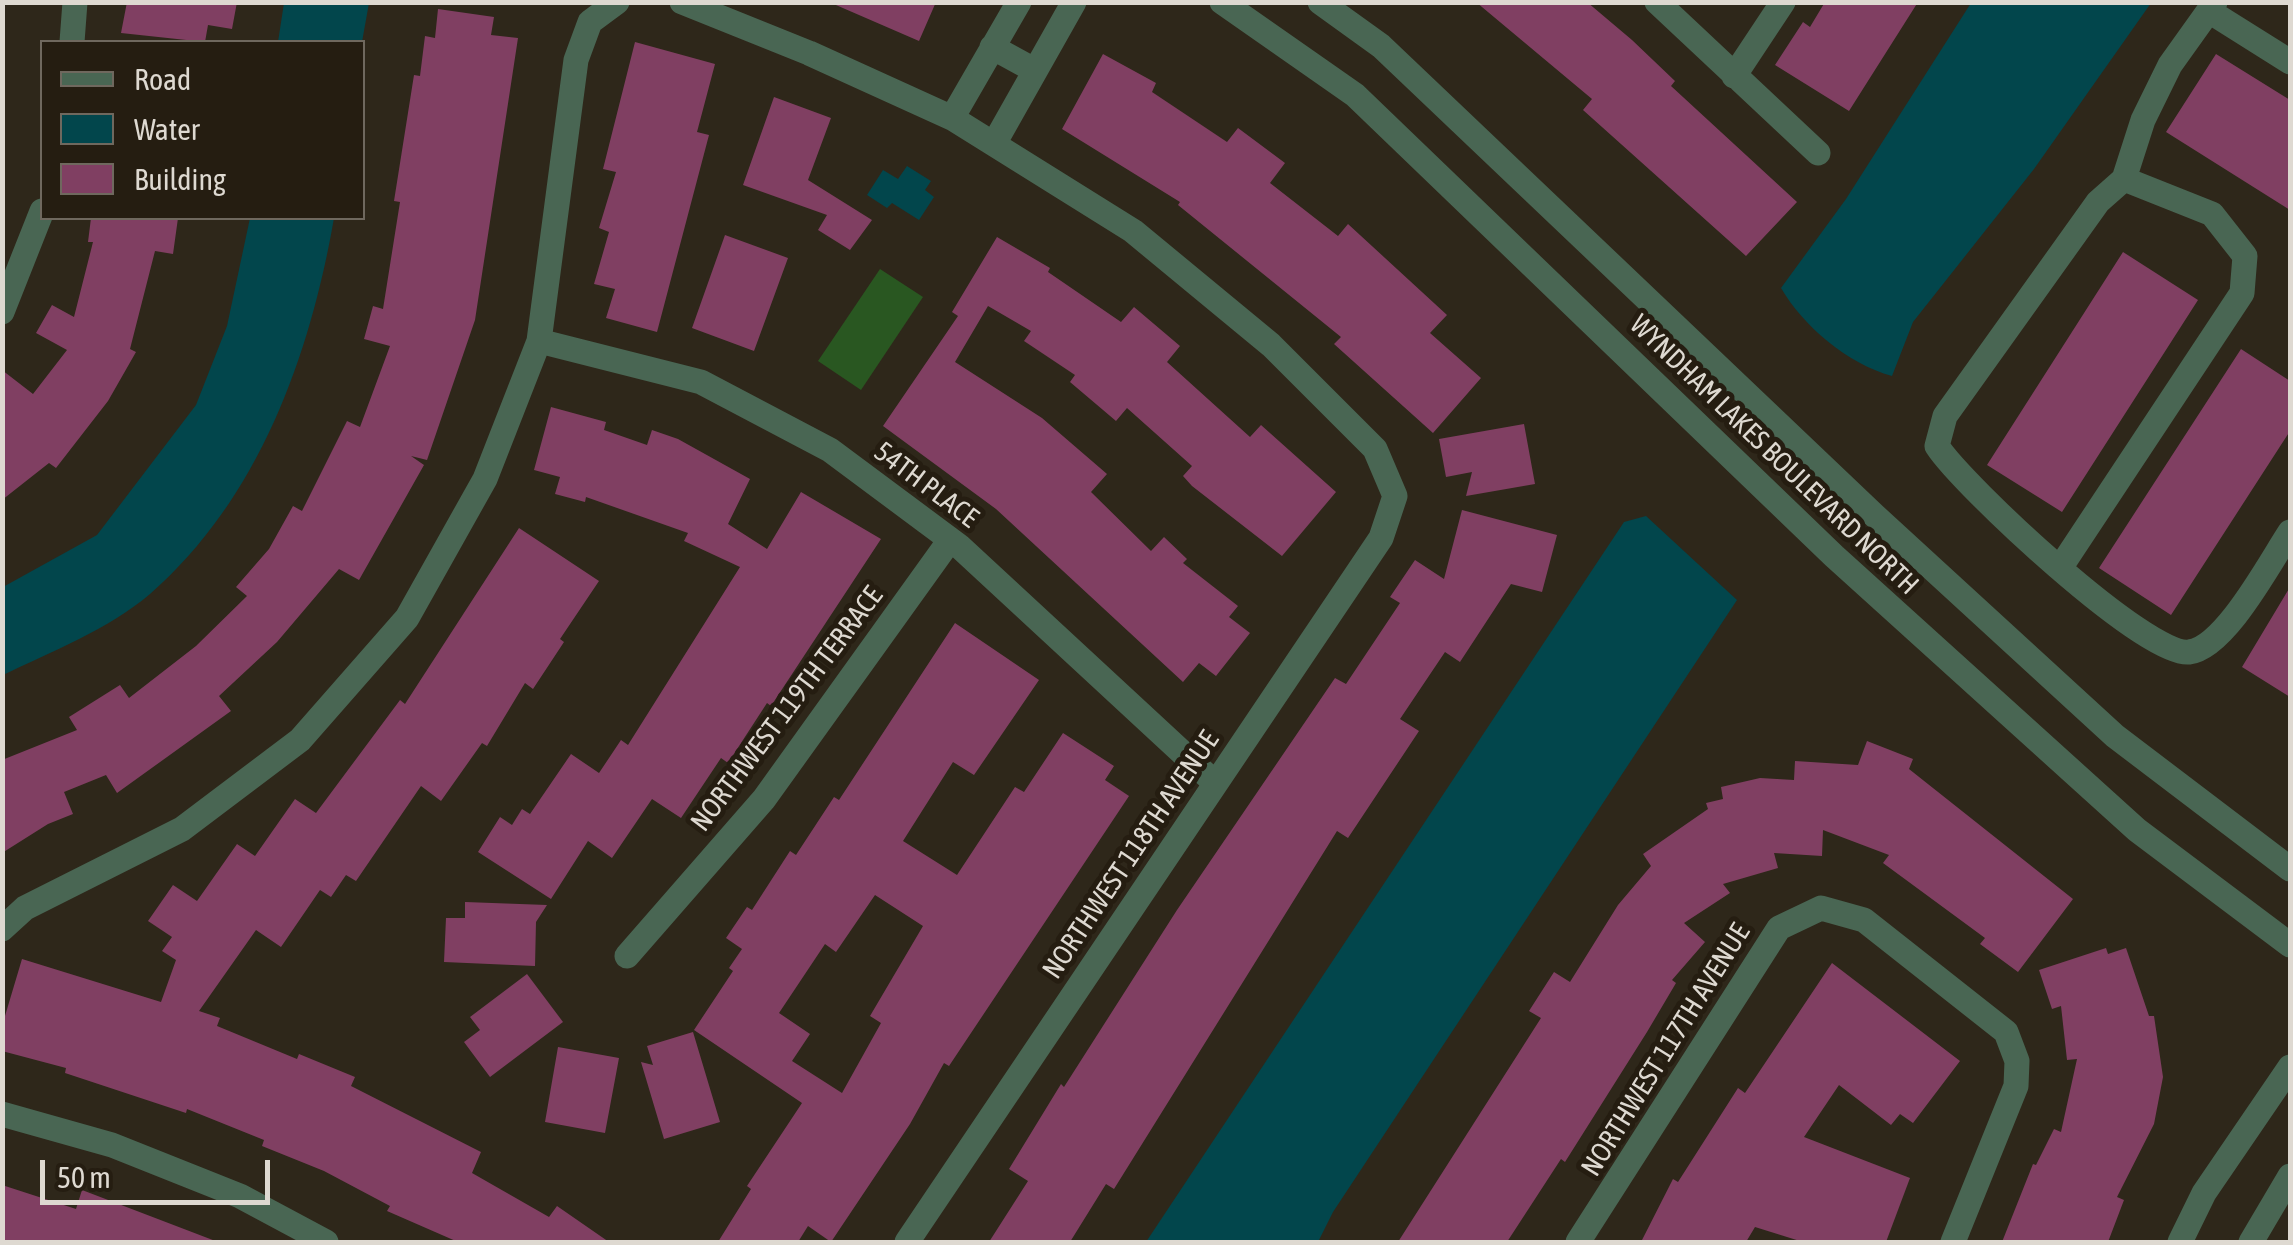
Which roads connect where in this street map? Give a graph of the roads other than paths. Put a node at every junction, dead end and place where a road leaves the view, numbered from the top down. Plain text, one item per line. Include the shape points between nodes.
1 (75, 2) edge
2 (617, 2) edge
3 (682, 2) edge
4 (1018, 2) edge
5 (1074, 2) edge
6 (1222, 2) edge
7 (1320, 2) edge
8 (1657, 2) edge
9 (1783, 2) edge
10 (2212, 7) edge
11 (72, 40) edge
12 (992, 46) junction
13 (2290, 62) edge
14 (1034, 70) junction
15 (1734, 76) junction
16 (952, 118) junction
17 (995, 142) junction
18 (1818, 152) dead end
19 (2124, 179) junction
20 (40, 216) edge
21 (2, 312) edge
22 (539, 341) junction
23 (950, 540) junction
24 (2287, 543) edge
25 (2060, 568) junction
26 (1214, 782) junction
27 (2290, 869) edge
28 (2, 929) edge
29 (2290, 944) edge
30 (627, 956) dead end
31 (2290, 1067) edge
32 (2, 1114) edge
33 (2290, 1176) edge
34 (326, 1242) edge
35 (906, 1242) edge
36 (1578, 1242) edge
37 (1953, 1242) edge
38 (2180, 1242) edge
39 (2251, 1242) edge

1 - 11 street
2 - 22 street via 590,22 576,60
3 - 16 street
4 - 12 street
5 - 14 street
6 - 29 street, WYNDHAM LAKES BOULEVARD NORTH via 1355,95 1834,556 2137,830
7 - 27 street, WYNDHAM LAKES BOULEVARD NORTH via 1381,46 2115,736
8 - 15 street
9 - 15 street
10 - 13 street
10 - 19 street via 2170,65
12 - 14 street
12 - 16 street
14 - 17 street
15 - 18 street
16 - 17 street
17 - 26 street, NORTHWEST 118TH AVENUE via 1133,231 1271,345 1374,448 1395,496 1380,538
19 - 25 street via 2098,202 1945,416 1937,446 1952,470
19 - 25 street via 2212,214 2245,256 2242,293
20 - 21 street
22 - 23 street, 54TH PLACE via 701,382 830,450
22 - 28 street via 485,479 407,618 300,740 182,829 25,908
23 - 26 street, 54TH PLACE
23 - 30 street, NORTHWEST 119TH TERRACE via 764,799
24 - 25 street via 2214,642 2188,653 2156,646
26 - 35 street, NORTHWEST 118TH AVENUE
31 - 38 street via 2204,1192
32 - 34 street via 112,1144 240,1196
33 - 39 street
36 - 37 street, NORTHWEST 117TH AVENUE via 1779,928 1821,908 1864,920 2006,1032 2017,1061 2016,1086

